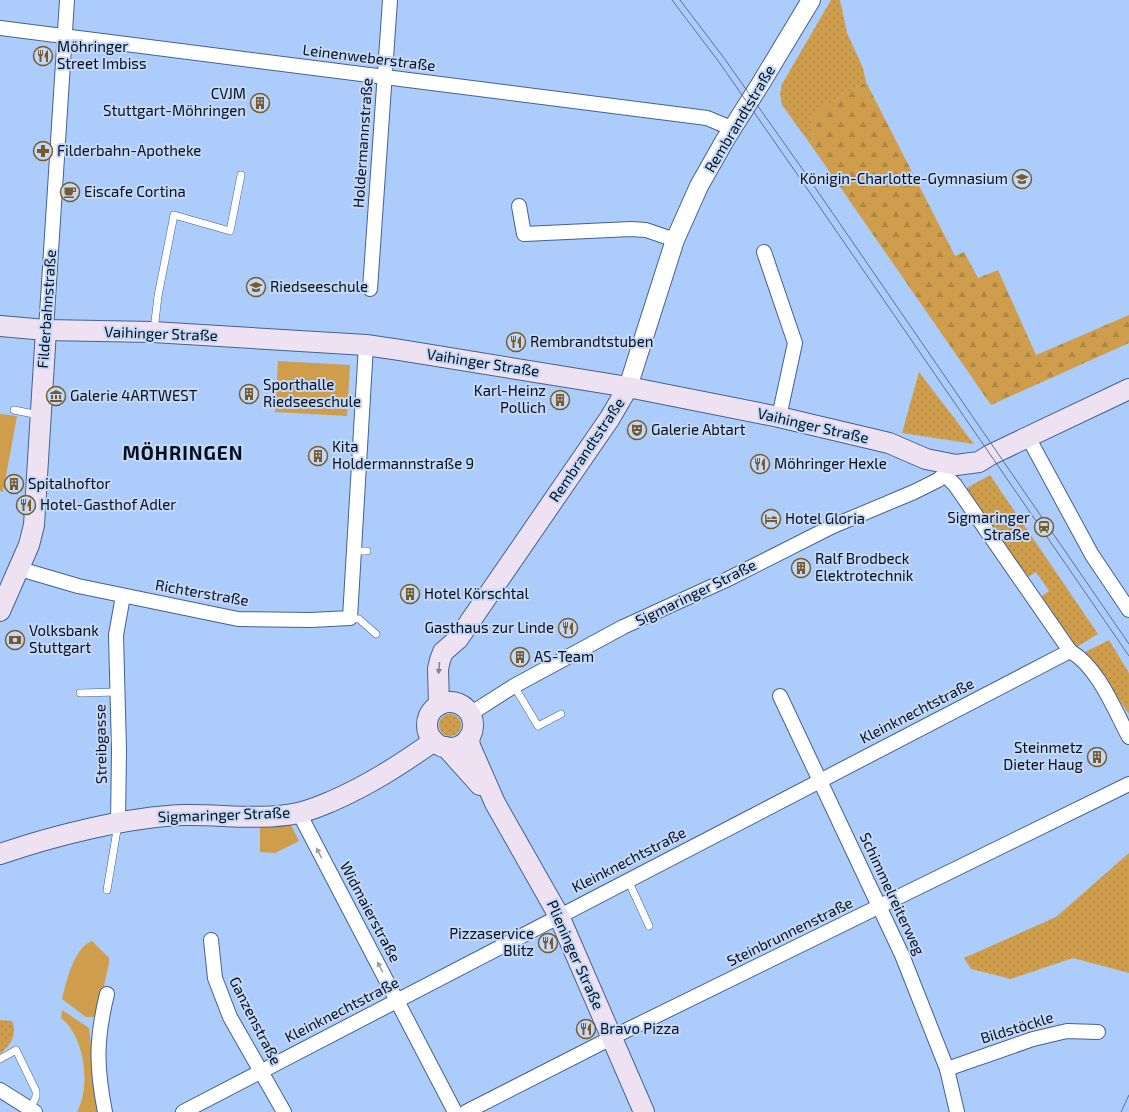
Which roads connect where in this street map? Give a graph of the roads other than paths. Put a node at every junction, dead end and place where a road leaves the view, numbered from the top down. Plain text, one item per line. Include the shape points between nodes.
1 (68, 0) edge
2 (390, 0) edge
3 (811, 0) edge
4 (0, 28) edge
5 (66, 36) junction
6 (385, 76) junction
7 (731, 128) junction
8 (241, 175) dead end
9 (519, 206) dead end
10 (675, 240) junction
11 (764, 252) dead end
12 (370, 289) dead end
13 (0, 326) edge
14 (46, 330) junction
15 (153, 332) junction
16 (366, 345) junction
17 (628, 386) junction
18 (1129, 389) edge
19 (14, 410) dead end
20 (40, 415) junction
21 (779, 417) junction
22 (1028, 438) junction
23 (889, 443) junction
24 (988, 456) junction
25 (926, 459) junction
26 (950, 470) junction
27 (928, 484) junction
28 (20, 569) junction
29 (123, 596) junction
30 (1129, 610) edge
31 (0, 611) edge
32 (350, 618) junction
33 (376, 634) dead end
34 (458, 639) junction
35 (1070, 651) junction
36 (514, 686) junction
37 (80, 692) dead end
38 (117, 692) junction
39 (780, 696) dead end
40 (439, 705) junction
41 (465, 709) junction
42 (561, 714) dead end
43 (469, 738) junction
44 (1129, 738) edge
45 (440, 744) junction
46 (820, 780) junction
47 (1129, 784) edge
48 (495, 803) junction
49 (299, 813) junction
50 (118, 824) junction
51 (0, 854) edge
52 (628, 880) junction
53 (107, 890) dead end
54 (880, 907) junction
55 (559, 916) junction
56 (649, 926) dead end
57 (211, 940) dead end
58 (106, 994) dead end
59 (398, 1001) junction
60 (1098, 1032) dead end
61 (613, 1038) junction
62 (0, 1059) edge
63 (948, 1069) junction
64 (260, 1071) junction
65 (0, 1090) edge
66 (32, 1110) edge
67 (105, 1112) edge
68 (183, 1112) edge
69 (284, 1112) edge
70 (455, 1112) edge
71 (466, 1112) edge
72 (644, 1112) edge
73 (957, 1112) edge

1 - 5 street, Filderbahnstraße
2 - 6 street, Holdermannstraße
3 - 7 street, Rembrandtstraße
4 - 5 street, Leinenweberstraße
5 - 6 street, Leinenweberstraße
5 - 14 street, Filderbahnstraße
6 - 7 street, Leinenweberstraße via 707,118
6 - 12 street, Holdermannstraße
7 - 10 street, Rembrandtstraße
8 - 15 lane via 230,232 174,215
9 - 10 street via 524,234 631,228 646,230
10 - 17 street, Rembrandtstraße
11 - 21 street via 795,343
13 - 14 main road, Vaihinger Straße
14 - 15 main road, Vaihinger Straße
14 - 20 main road, Filderbahnstraße
15 - 16 main road, Vaihinger Straße
16 - 17 main road, Vaihinger Straße
16 - 32 street via 361,551
17 - 21 main road, Vaihinger Straße
17 - 34 main road, Rembrandtstraße via 610,418
18 - 22 main road, Sigmaringer Straße
19 - 20 lane
20 - 28 main road, Filderbahnstraße via 34,525 30,545
21 - 23 main road, Vaihinger Straße
22 - 24 main road, Sigmaringer Straße
22 - 30 street via 1092,555
23 - 24 main road, Sigmaringer Straße via 917,444 966,455
23 - 25 main road, Vaihinger Straße
24 - 26 main road, Sigmaringer Straße via 979,462
25 - 26 main road, Vaihinger Straße
25 - 27 street
26 - 27 street, Sigmaringer Straße
26 - 35 street via 955,485 966,502
27 - 36 street, Sigmaringer Straße via 833,526 726,580 623,627
28 - 29 street, Richterstraße
28 - 31 main road, Filderbahnstraße
29 - 32 street, Richterstraße via 238,619
29 - 38 street, Streibgasse via 116,635
32 - 33 lane, Richterstraße via 359,619
34 -> 40 main road, Rembrandtstraße via 443,652 440,660
34 - 41 main road, Rembrandtstraße via 452,670 453,694
35 - 44 street via 1082,658 1106,693
35 - 46 street, Kleinknechtstraße
36 - 41 street, Sigmaringer Straße
36 - 42 lane via 538,726
37 - 38 lane
38 - 50 street, Streibgasse
39 - 46 street, Schimmelreiterweg
40 - 41 main road via 446,702
40 - 45 main road via 430,713 428,720 430,735
41 - 43 main road via 473,726
43 - 45 main road via 459,746
43 - 48 main road, Plieninger Straße via 470,746
45 - 48 main road, Plieninger Straße
45 - 49 main road, Sigmaringer Straße via 359,790
46 - 52 street, Kleinknechtstraße
46 - 54 street, Schimmelreiterweg
47 - 54 street, Steinbrunnenstraße
48 - 55 main road, Plieninger Straße
49 - 50 main road, Sigmaringer Straße via 269,816 162,816
59 -> 49 street, Widmaierstraße
50 - 51 main road, Sigmaringer Straße via 29,844
50 - 53 lane, Streibgasse
52 - 55 street, Kleinknechtstraße
52 - 56 lane
54 - 61 street, Steinbrunnenstraße
54 - 63 street, Schimmelreiterweg
55 - 59 street, Kleinknechtstraße
55 - 61 main road, Plieninger Straße
57 - 64 street, Ganzenstraße via 215,978 230,1016
58 - 67 street via 99,1026 98,1053 99,1081
59 - 64 street, Kleinknechtstraße
59 - 70 street, Widmaierstraße
60 - 63 street, Bildstöckle via 1067,1031 1033,1039
61 - 71 street, Steinbrunnenstraße
61 - 72 main road, Plieninger Straße
62 - 66 lane via 16,1050 36,1091
63 - 73 street, Schimmelreiterweg
64 - 68 street, Kleinknechtstraße
64 - 69 street, Ganzenstraße
65 - 66 street

